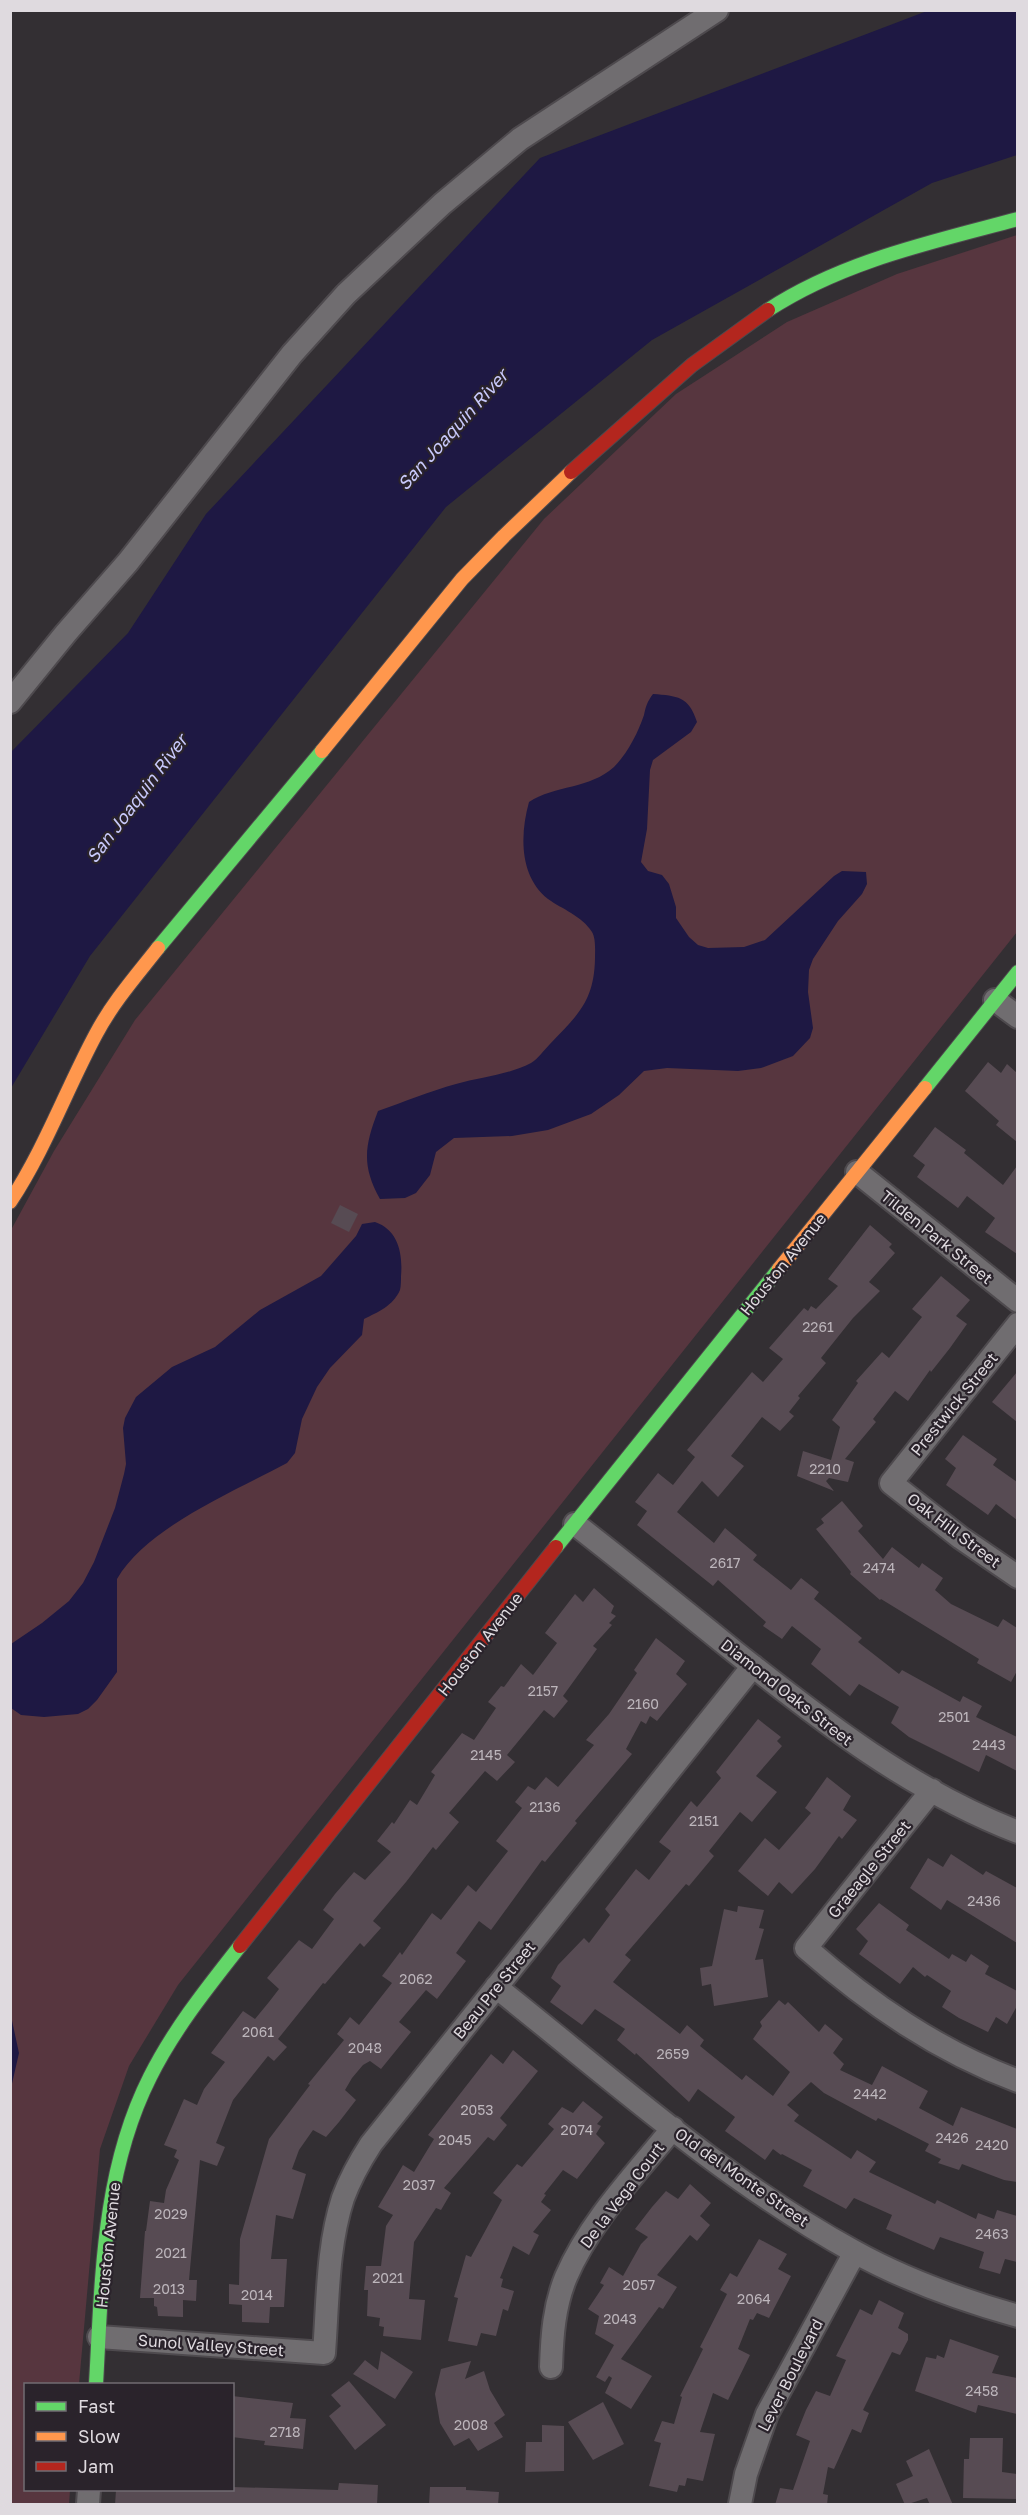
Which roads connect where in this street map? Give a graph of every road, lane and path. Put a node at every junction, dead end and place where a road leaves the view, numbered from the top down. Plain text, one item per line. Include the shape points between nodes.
1 (717, 10) edge
2 (1017, 219) edge
3 (10, 702) edge
4 (1017, 972) edge
5 (995, 1000) junction
6 (1017, 1017) edge
7 (857, 1172) junction
8 (10, 1202) edge
9 (1017, 1301) edge
10 (1017, 1324) edge
11 (891, 1483) joint
12 (575, 1524) junction
13 (1017, 1576) edge
14 (753, 1666) junction
15 (932, 1790) junction
16 (1017, 1832) edge
17 (496, 1987) junction
18 (1017, 2081) edge
19 (673, 2128) junction
20 (855, 2252) junction
21 (1017, 2316) edge
22 (99, 2337) junction
23 (324, 2353) joint
24 (551, 2367) dead end
25 (96, 2383) edge
26 (740, 2505) edge

1 - 3 street via 520,139 442,204 346,294 292,354 128,562
2 - 8 street via 839,273 753,319 680,375 521,518 417,633 173,927 112,1007 70,1084 39,1155
4 - 5 street, Houston Avenue
5 - 6 street
5 - 7 street, Houston Avenue
7 - 9 street, Tilden Park Street
7 - 12 street, Houston Avenue
10 - 11 street, Prestwick Street
11 - 13 street, Oak Hill Street
12 - 14 street, Diamond Oaks Street
12 - 22 street, Houston Avenue via 195,2004 170,2041 146,2085 117,2168 108,2217
14 - 15 street, Diamond Oaks Street via 828,1726
14 - 17 street, Beau Pre Street
15 - 16 street, Diamond Oaks Street
15 - 18 street, Graeagle Street via 806,1948 891,2016 938,2045
17 - 19 street, Old del Monte Street
17 - 23 street, Beau Pre Street via 370,2144 355,2170 335,2227
19 - 20 street, Old del Monte Street via 780,2208
19 - 24 street, De la Vega Court via 581,2247 557,2306
20 - 21 street, Old del Monte Street via 920,2283
20 - 26 street, Lever Boulevard via 767,2414
22 - 23 street, Sunol Valley Street
22 - 25 street, Houston Avenue

